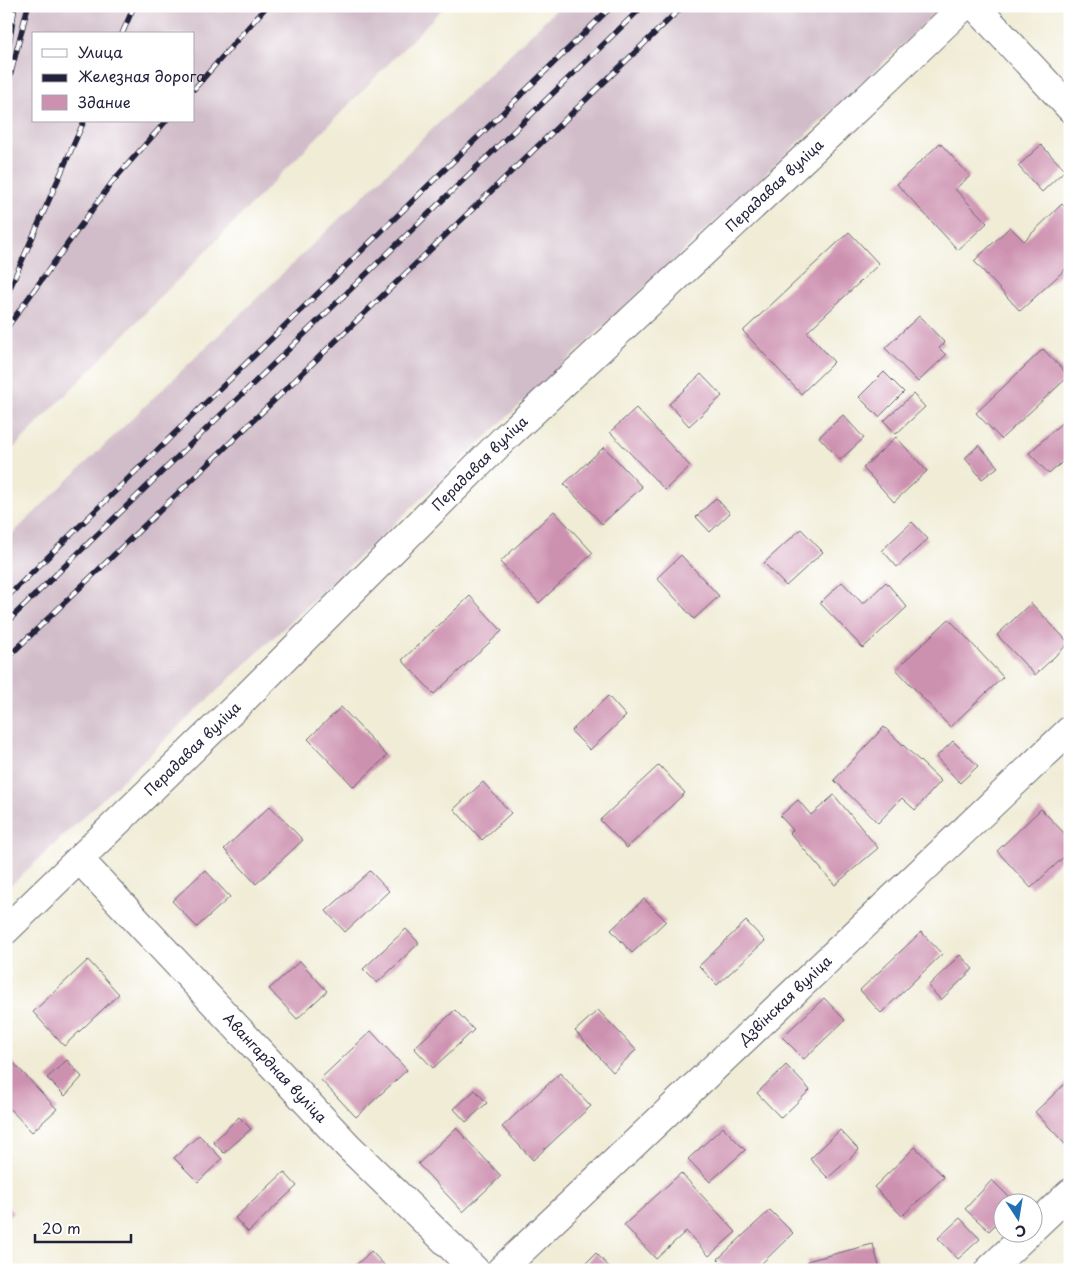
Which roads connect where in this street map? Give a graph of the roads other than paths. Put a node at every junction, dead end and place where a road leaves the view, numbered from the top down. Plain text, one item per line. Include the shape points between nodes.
1 (964, 6) edge
2 (975, 6) edge
3 (1070, 108) edge
4 (1070, 730) edge
5 (80, 860) junction
6 (6, 930) edge
7 (1070, 1193) edge
8 (1044, 1218) edge
9 (1016, 1244) edge
10 (475, 1270) edge
11 (501, 1270) edge
12 (989, 1270) edge

1 - 5 street, Перадавая вуліца via 505,438
2 - 3 street
4 - 11 street, Дзвінская вуліца
5 - 6 street, Перадавая вуліца
5 - 10 street, Авангардная вуліца via 348,1146
7 - 8 street
9 - 12 street

